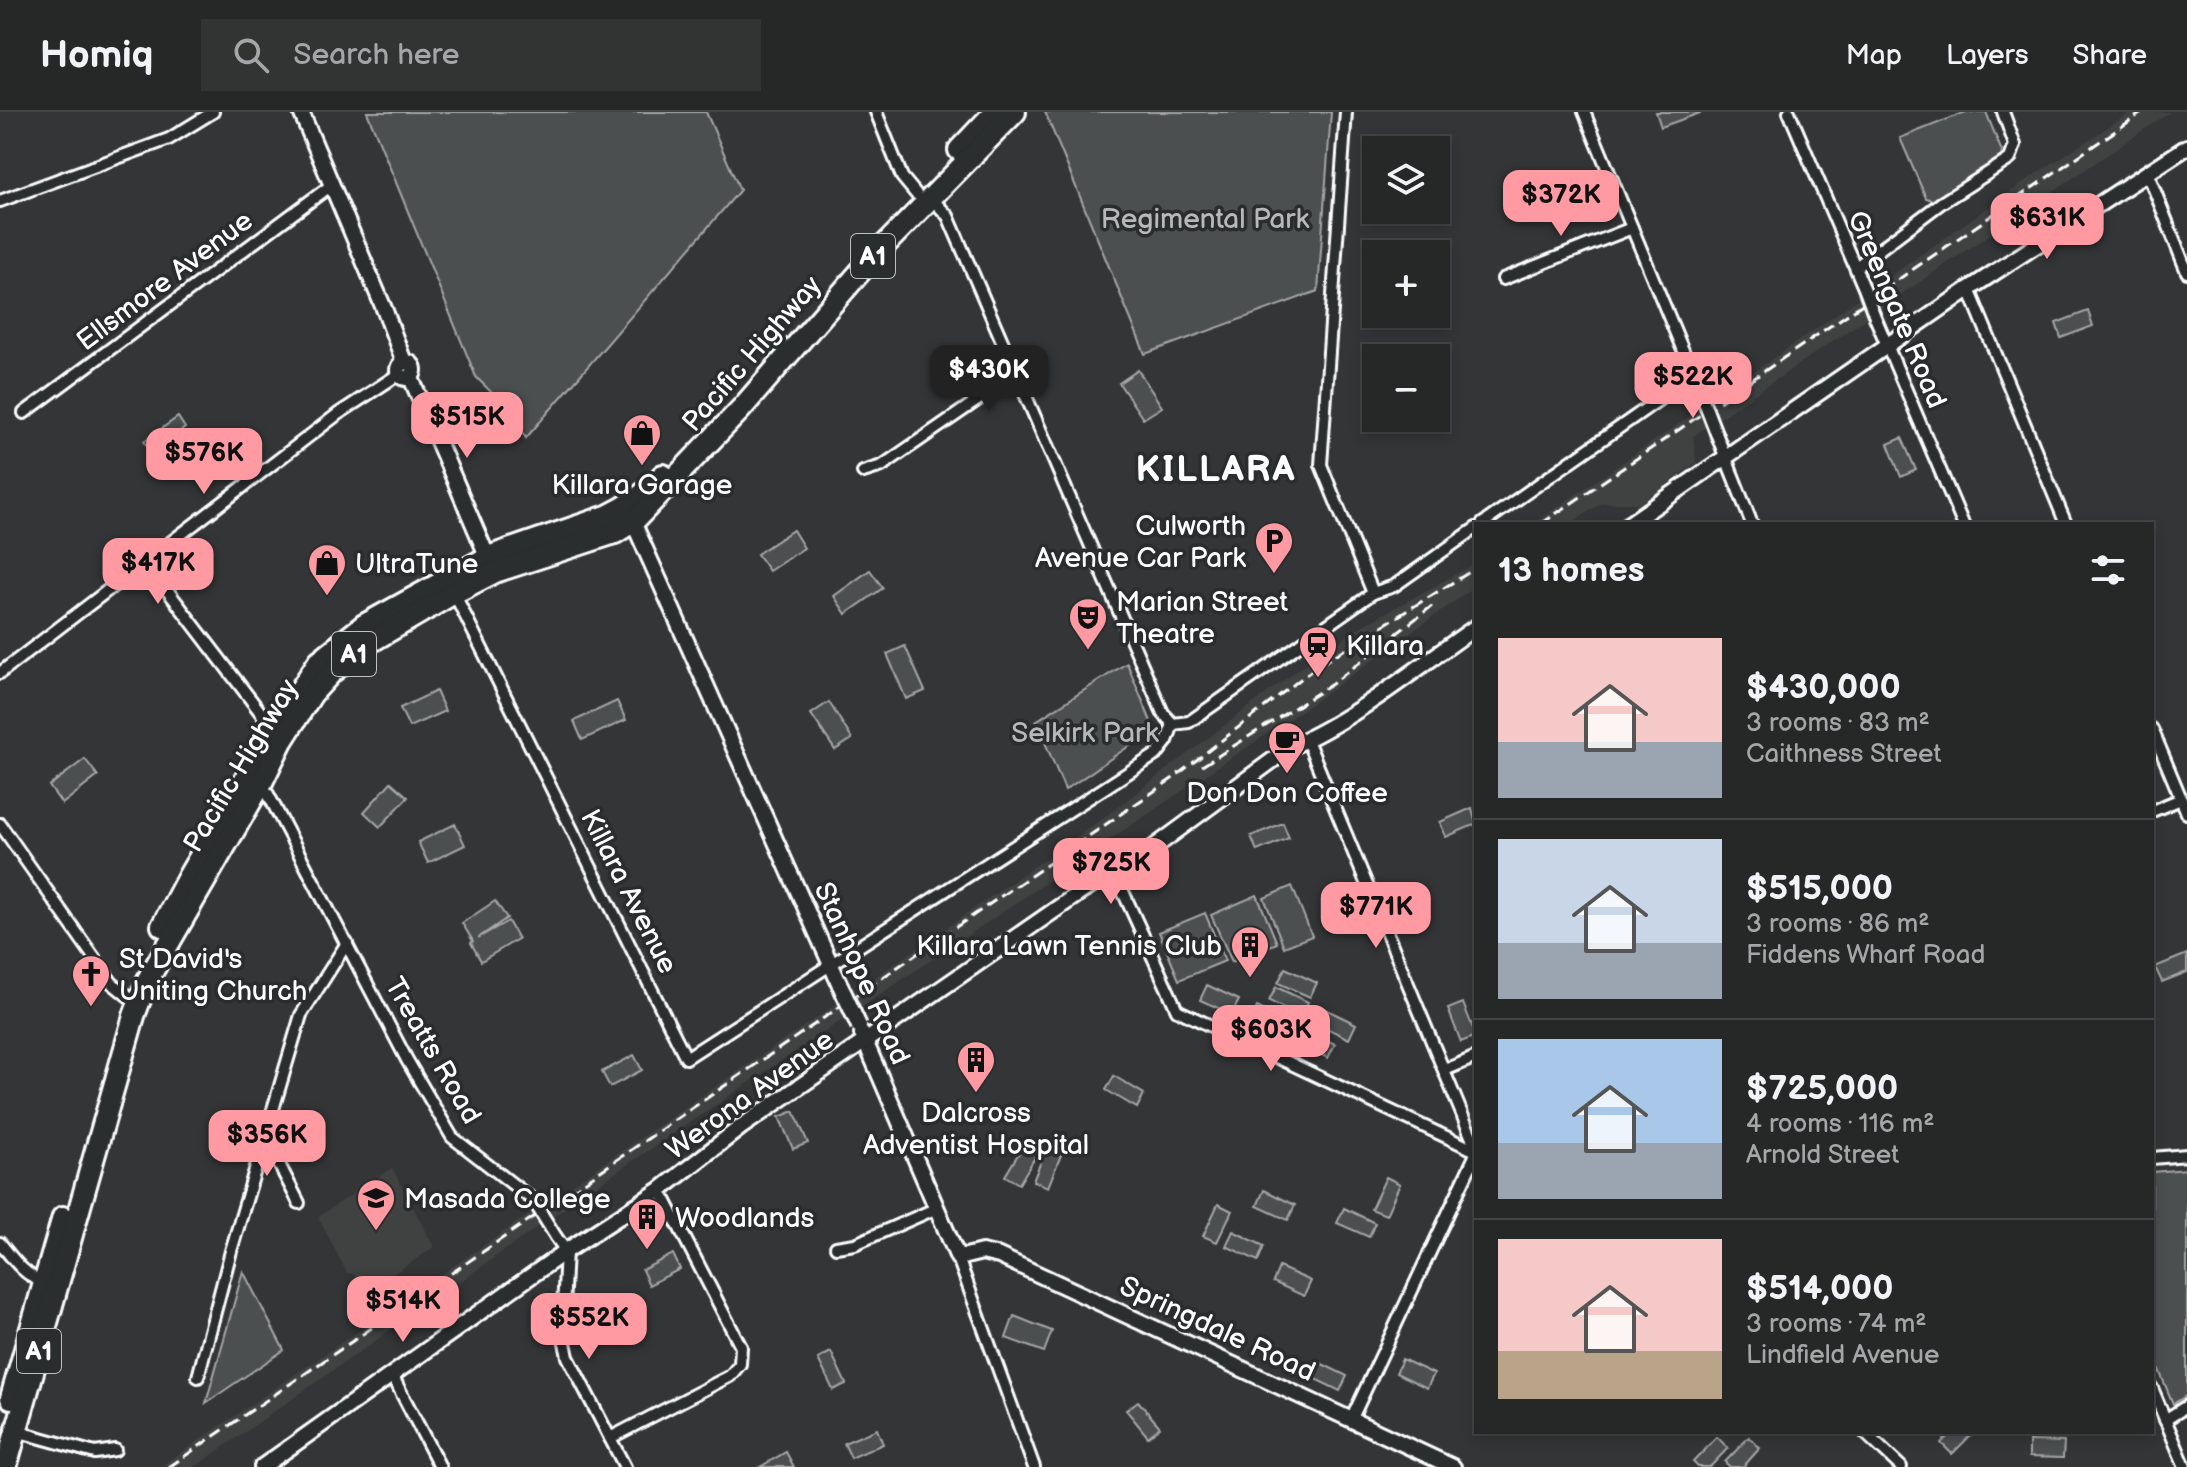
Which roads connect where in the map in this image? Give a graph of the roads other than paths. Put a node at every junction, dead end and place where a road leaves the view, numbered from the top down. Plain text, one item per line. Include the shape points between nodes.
1 (213, 112) edge
2 (301, 112) edge
3 (876, 112) edge
4 (995, 112) edge
5 (1015, 112) edge
6 (1346, 112) edge
7 (1584, 112) edge
8 (1789, 112) edge
9 (2003, 112) edge
10 (2187, 147) edge
11 (2148, 174) junction
12 (333, 184) junction
13 (924, 196) junction
14 (0, 201) edge
15 (1632, 228) junction
16 (1856, 267) junction
17 (2187, 272) edge
18 (1503, 279) dead end
19 (1969, 289) junction
20 (1887, 346) junction
21 (405, 371) junction
22 (1017, 373) junction
23 (1694, 375) junction
24 (24, 413) dead end
25 (1726, 458) junction
26 (863, 472) dead end
27 (630, 514) junction
28 (1485, 522) edge
29 (1632, 522) edge
30 (1751, 522) edge
31 (1962, 522) edge
32 (2065, 522) edge
33 (1474, 529) edge
34 (145, 561) junction
35 (491, 565) junction
36 (454, 593) junction
37 (1373, 593) junction
38 (1474, 628) edge
39 (0, 673) edge
40 (1173, 724) junction
41 (274, 730) junction
42 (2154, 734) edge
43 (1307, 740) junction
44 (254, 780) junction
45 (2181, 799) junction
46 (2154, 810) edge
47 (2187, 813) edge
48 (0, 824) edge
49 (1115, 874) junction
50 (347, 943) junction
51 (831, 966) junction
52 (128, 996) junction
53 (866, 1042) junction
54 (1474, 1058) edge
55 (1445, 1070) junction
56 (265, 1137) junction
57 (1474, 1146) edge
58 (1474, 1150) edge
59 (1474, 1155) edge
60 (2187, 1155) edge
61 (2154, 1158) edge
62 (660, 1190) junction
63 (299, 1203) dead end
64 (937, 1208) junction
65 (0, 1243) edge
66 (836, 1247) dead end
67 (566, 1251) junction
68 (958, 1258) junction
69 (50, 1285) junction
70 (392, 1375) junction
71 (198, 1377) dead end
72 (2154, 1393) edge
73 (2187, 1406) edge
74 (1352, 1418) junction
75 (2165, 1420) junction
76 (1866, 1434) edge
77 (8, 1435) edge
78 (610, 1438) junction
79 (115, 1450) dead end
80 (6, 1467) edge
81 (262, 1467) edge
82 (440, 1467) edge
83 (625, 1467) edge
84 (1034, 1467) edge
85 (1453, 1467) edge
86 (1901, 1467) edge
87 (2185, 1467) edge

1 - 14 street via 169,139
2 - 12 street
3 - 13 street via 902,177
4 - 13 highway, Pacific Highway / A1
5 - 13 highway, Pacific Highway / A1
6 - 37 street via 1321,465
7 - 15 street
8 - 16 street, Greengate Road
9 - 16 street via 2015,145 2010,159
10 - 11 street
11 - 17 street
11 - 19 street
12 - 21 street
12 - 24 street, Ellsmore Avenue
13 - 22 street via 948,216
13 - 27 highway, Pacific Highway / A1 via 741,409
15 - 18 street
15 - 23 street
16 - 20 street, Greengate Road, bridge
19 - 20 street
19 - 32 street
20 - 25 street
20 - 31 street, Greengate Road
21 - 34 street via 338,414
21 - 35 street
22 - 26 street via 882,466
22 - 40 street via 1163,713
23 - 25 street, bridge
23 - 28 street
25 - 29 street
25 - 30 street
27 - 35 highway, Pacific Highway / A1 via 615,533
27 - 51 street, Stanhope Road
33 - 37 street via 1394,586
34 - 39 street
34 - 41 street
35 - 36 highway, Pacific Highway / A1
35 - 41 highway, Pacific Highway / A1 via 364,625 341,642 301,684
36 - 44 highway, Pacific Highway / A1 via 372,641 332,672
36 - 51 street, Killara Avenue via 686,1058
37 - 40 street via 1197,717
38 - 43 street, Werona Avenue
40 - 51 street via 1157,754
41 - 44 highway, Pacific Highway / A1
42 - 45 street
43 - 49 street, Werona Avenue
43 - 55 street
44 - 50 street, Treatts Road
44 - 52 highway, Pacific Highway / A1 via 188,877
44 - 69 highway, Pacific Highway / A1 via 147,981
45 - 46 street
45 - 47 street
48 - 52 street via 112,983
49 - 53 street, Werona Avenue via 1094,883
49 - 58 street via 1177,1010
50 - 56 street via 301,1015
50 - 67 street, Treatts Road, bridge via 452,1137 533,1200
51 - 53 street, Stanhope Road, bridge
52 - 69 highway, Pacific Highway / A1
53 - 62 street, Werona Avenue
53 - 64 street, Stanhope Road
54 - 55 street
55 - 57 street
56 - 63 street
56 - 71 street
59 - 74 street
60 - 61 street
62 - 67 street, Werona Avenue
62 - 78 street via 741,1347 740,1364 730,1376
64 - 66 street via 855,1244
64 - 68 street, Stanhope Road
65 - 69 street via 20,1269
67 - 70 street, Werona Avenue
67 - 78 street via 562,1328 568,1357
68 - 74 street, Springdale Road via 994,1253
68 - 84 street, Stanhope Road
69 - 77 highway, Pacific Highway / A1
70 - 81 street, Werona Avenue
70 - 82 street
72 - 75 street
73 - 75 street
74 - 85 street, Springdale Road
75 - 87 street
76 - 86 street
77 - 79 street via 95,1453
77 - 80 highway, Pacific Highway / A1
78 - 83 street

